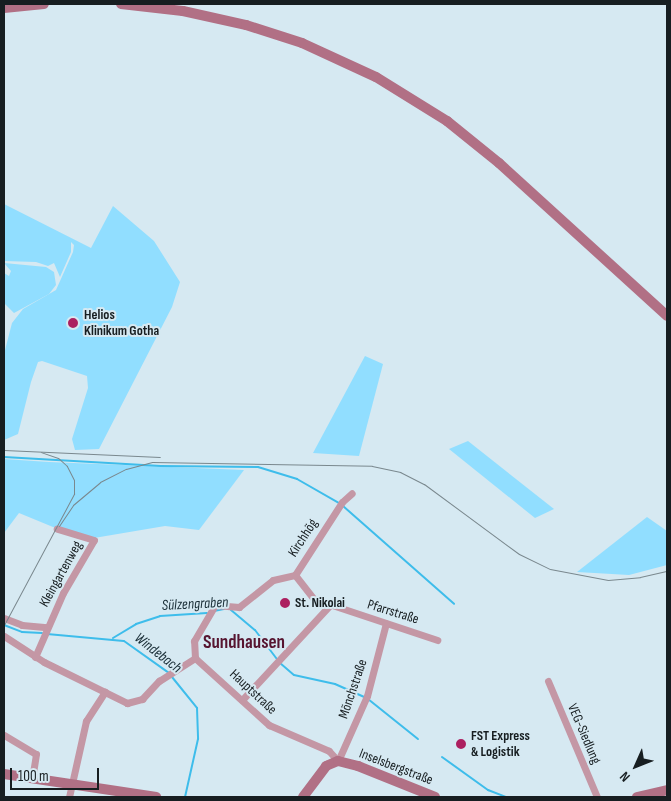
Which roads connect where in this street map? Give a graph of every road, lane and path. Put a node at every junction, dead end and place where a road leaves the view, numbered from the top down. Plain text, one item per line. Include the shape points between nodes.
1 (44, 4) edge
2 (121, 4) edge
3 (4, 8) edge
4 (667, 316) edge
5 (352, 493) dead end
6 (56, 529) dead end
7 (295, 575) junction
8 (330, 604) junction
9 (4, 618) edge
10 (386, 623) junction
11 (45, 631) junction
12 (4, 636) edge
13 (437, 640) dead end
14 (35, 657) junction
15 (195, 658) junction
16 (548, 681) dead end
17 (105, 692) junction
18 (242, 700) junction
19 (4, 737) edge
20 (338, 761) junction
21 (4, 774) edge
22 (32, 778) junction
23 (73, 785) junction
24 (667, 790) edge
25 (69, 797) edge
26 (156, 797) edge
27 (303, 797) edge
28 (435, 797) edge
29 (597, 797) edge
30 (636, 797) edge

1 - 3 main road
2 - 4 main road via 184,11 246,25 302,43 376,77 447,121 499,163
5 - 7 street, Kirchhög via 340,505
6 - 11 street, Kleingartenweg via 94,540
7 - 8 street, Pfarrstraße via 310,595
7 - 15 street, Kirchhög via 273,580 239,607 221,604 211,612 194,641
8 - 10 street, Pfarrstraße
8 - 18 street
9 - 11 street
10 - 13 street, Pfarrstraße
10 - 20 street, Mönchstraße via 366,697
11 - 14 street, Kleingartenweg
12 - 14 street
14 - 17 street
15 - 17 street via 138,701 121,701
15 - 18 street, Hauptstraße
16 - 29 street, VEG-Siedlung
17 - 23 street via 86,722
18 - 20 street, Hauptstraße via 269,725 329,751
19 - 22 street via 36,754
20 - 27 main road, Inselsbergstraße via 326,766
20 - 28 main road, Inselsbergstraße
21 - 22 main road
22 - 23 main road
23 - 25 street
23 - 26 main road
24 - 30 main road

